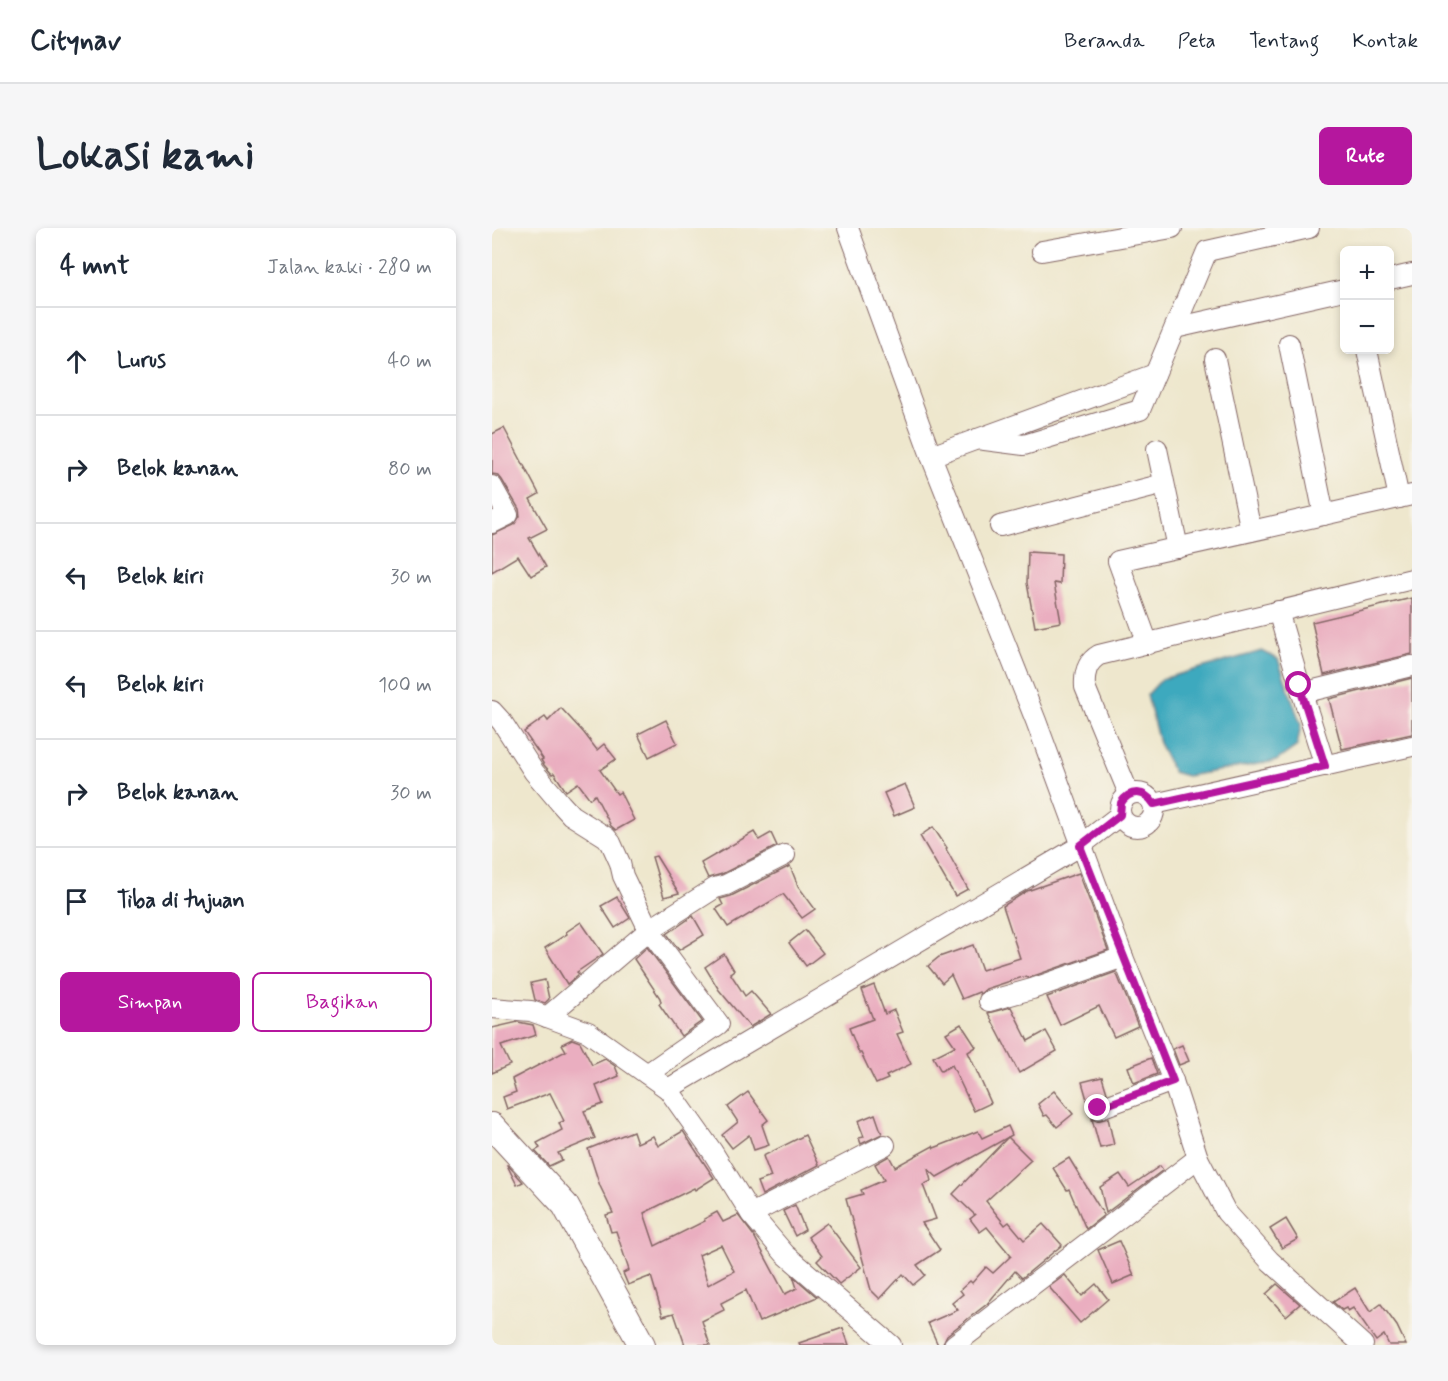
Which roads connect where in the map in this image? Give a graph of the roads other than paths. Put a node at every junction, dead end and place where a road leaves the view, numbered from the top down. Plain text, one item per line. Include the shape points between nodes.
1 (848, 228) edge
2 (1309, 228) edge
3 (1159, 229) edge
4 (1243, 235) edge
5 (1042, 251) dead end
6 (1412, 274) edge
7 (1394, 278) edge
8 (1340, 291) edge
9 (1175, 328) junction
10 (1289, 344) dead end
11 (1368, 354) edge
12 (1215, 359) dead end
13 (1155, 374) junction
14 (977, 439) junction
15 (1157, 449) dead end
16 (931, 456) junction
17 (1164, 484) junction
18 (492, 486) edge
19 (1405, 496) edge
20 (1324, 515) junction
21 (492, 523) edge
22 (1000, 526) dead end
23 (1251, 531) junction
24 (1178, 548) junction
25 (1412, 579) edge
26 (1278, 611) junction
27 (1148, 644) junction
28 (1412, 666) edge
29 (1302, 693) junction
30 (492, 711) edge
31 (1412, 746) edge
32 (1325, 766) junction
33 (1129, 794) junction
34 (1154, 804) junction
35 (1120, 815) junction
36 (1080, 846) junction
37 (785, 855) dead end
38 (650, 930) junction
39 (1123, 957) junction
40 (989, 1001) dead end
41 (492, 1008) edge
42 (547, 1017) junction
43 (647, 1074) junction
44 (1173, 1081) junction
45 (668, 1089) junction
46 (1098, 1108) dead end
47 (492, 1126) edge
48 (885, 1144) dead end
49 (1198, 1158) junction
50 (751, 1214) junction
51 (642, 1345) edge
52 (891, 1345) edge
53 (954, 1345) edge
54 (1363, 1345) edge

1 - 16 street
2 - 4 street
3 - 5 street
4 - 9 street via 1207,251
6 - 7 street
8 - 9 street
9 - 13 street
10 - 20 street
11 - 19 street
12 - 23 street
13 - 14 street
13 - 14 street via 1140,410 1024,445
14 - 16 street
15 - 17 street
16 - 36 street via 1036,721
17 - 22 street
17 - 24 street
18 - 21 street via 508,515
19 - 20 street
20 - 23 street
23 - 24 street
24 - 27 street via 1118,561
25 - 26 street
26 - 27 street
26 - 29 street
27 - 33 street via 1099,655 1091,660 1084,675 1085,687
28 - 29 street
29 - 32 street
30 - 38 street via 561,804 612,843 627,885
31 - 32 street
32 - 34 street
33 - 34 street via 1146,795
33 - 35 street via 1121,803
34 - 35 street via 1150,821 1139,827 1128,824
35 - 36 street
36 - 39 street
36 - 45 street
37 - 38 street via 715,888
38 - 42 street
38 - 43 street via 719,1024
39 - 40 street
39 - 44 street
41 - 42 street via 531,1011
42 - 43 street via 588,1032
43 - 45 street
44 - 46 street
44 - 49 street
45 - 50 street
47 - 51 main road via 565,1205
48 - 50 street
49 - 53 street
49 - 54 street via 1226,1212 1270,1261
50 - 52 street via 785,1254

